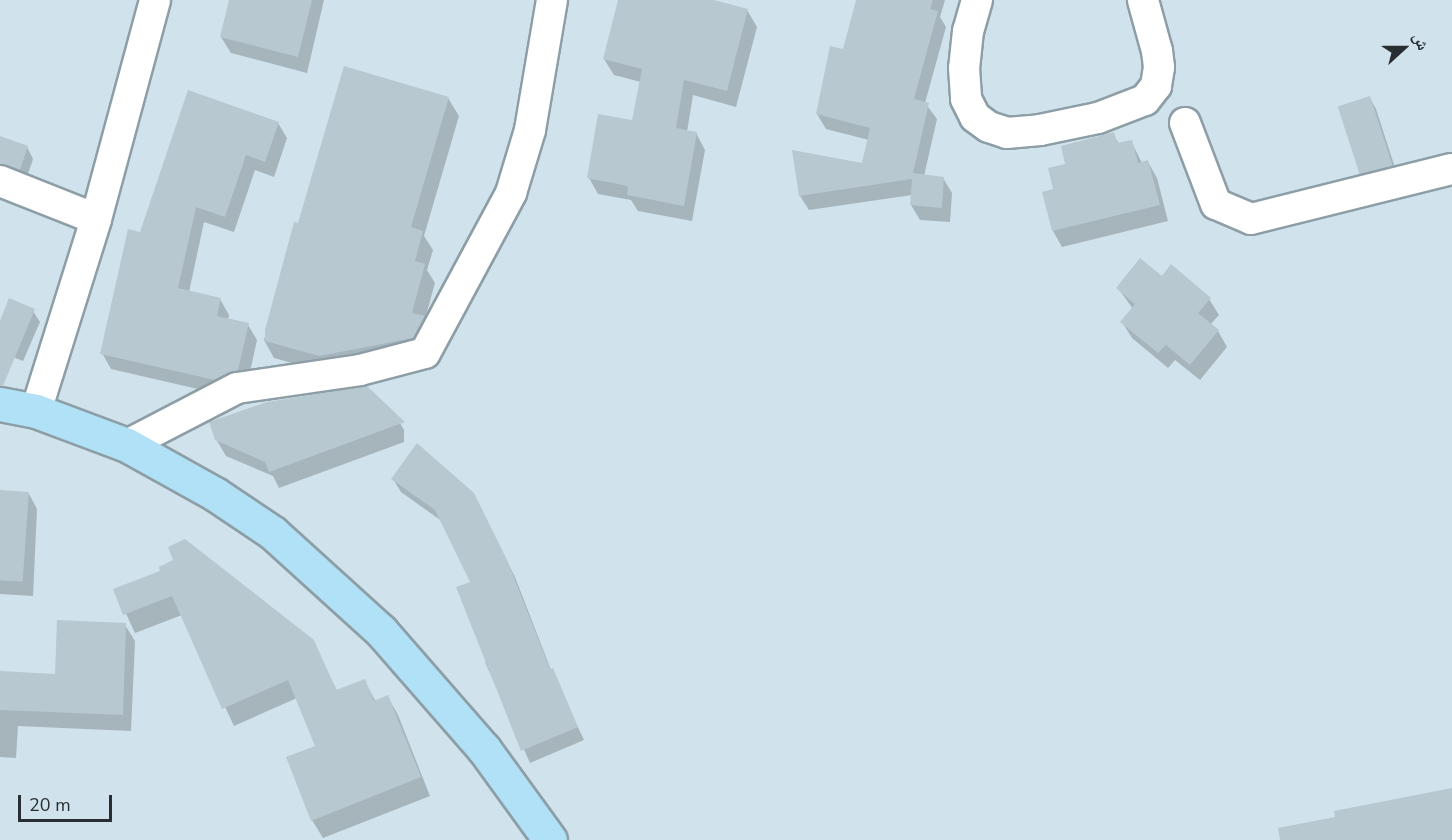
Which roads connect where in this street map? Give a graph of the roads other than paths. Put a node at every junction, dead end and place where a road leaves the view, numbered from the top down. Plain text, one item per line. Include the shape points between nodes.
1 (155, 0) edge
2 (552, 0) edge
3 (977, 0) edge
4 (1143, 0) edge
5 (1185, 123) dead end
6 (1452, 169) edge
7 (0, 181) edge
8 (96, 219) junction
9 (0, 404) edge
10 (36, 411) junction
11 (127, 445) junction
12 (550, 840) edge

1 - 8 street
2 - 11 street via 530,130 511,193 425,353 360,370 237,388
3 - 4 street via 968,31 966,99 975,117 1007,134 1088,120 1145,100 1156,86 1159,67
5 - 6 street via 1216,204 1251,219
7 - 8 street
8 - 10 street
9 - 10 main road
10 - 11 main road
11 - 12 main road via 215,494 273,533 373,623 484,749

